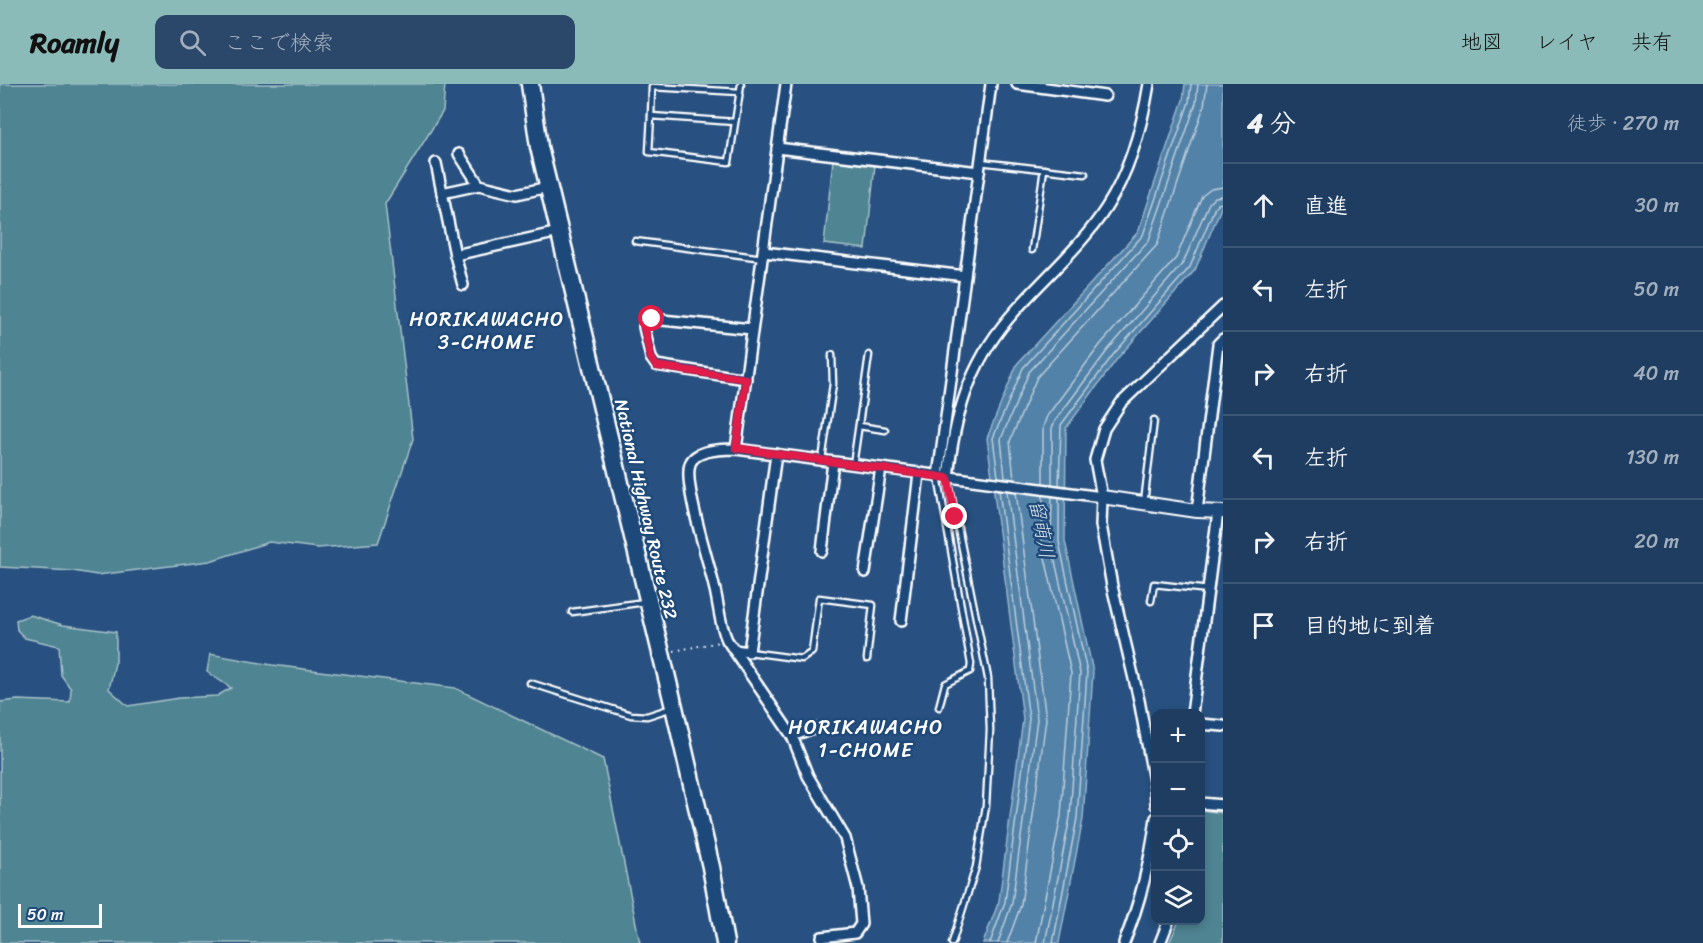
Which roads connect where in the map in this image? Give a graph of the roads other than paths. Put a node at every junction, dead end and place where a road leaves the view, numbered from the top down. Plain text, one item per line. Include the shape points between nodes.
1 (530, 84) edge
2 (741, 84) edge
3 (786, 84) edge
4 (991, 84) edge
5 (1024, 84) edge
6 (1149, 84) edge
7 (740, 92) junction
8 (1105, 96) dead end
9 (651, 116) junction
10 (735, 122) junction
11 (777, 148) junction
12 (459, 154) dead end
13 (980, 162) junction
14 (436, 163) dead end
15 (1044, 169) junction
16 (979, 172) junction
17 (1084, 174) dead end
18 (479, 185) junction
19 (548, 187) junction
20 (442, 193) junction
21 (559, 232) junction
22 (635, 241) dead end
23 (1032, 250) dead end
24 (455, 255) junction
25 (763, 255) junction
26 (965, 276) junction
27 (464, 285) dead end
28 (1223, 306) edge
29 (752, 329) junction
30 (1223, 339) edge
31 (832, 355) dead end
32 (869, 355) dead end
33 (746, 379) junction
34 (1154, 420) dead end
35 (859, 426) junction
36 (885, 430) dead end
37 (736, 448) junction
38 (776, 454) junction
39 (822, 460) junction
40 (833, 462) junction
41 (854, 465) junction
42 (881, 468) junction
43 (919, 474) junction
44 (946, 477) junction
45 (1099, 496) junction
46 (1144, 503) junction
47 (1197, 511) junction
48 (1220, 512) edge
49 (822, 551) dead end
50 (865, 572) dead end
51 (1209, 590) junction
52 (1151, 601) dead end
53 (648, 602) junction
54 (572, 612) dead end
55 (901, 621) dead end
56 (734, 650) junction
57 (750, 652) junction
58 (867, 659) dead end
59 (530, 683) dead end
60 (674, 707) junction
61 (939, 707) dead end
62 (1193, 709) edge
63 (1205, 724) edge
64 (1223, 726) edge
65 (814, 728) dead end
66 (792, 736) junction
67 (1151, 765) edge
68 (1205, 803) edge
69 (1223, 805) edge
70 (1151, 854) edge
71 (1167, 925) edge
72 (822, 937) dead end
73 (725, 943) edge
74 (952, 943) edge
75 (1124, 943) edge
76 (1160, 943) edge

1 - 19 highway, National Highway Route 232
2 - 7 lane
3 - 11 street
4 - 13 street
5 - 8 street
6 - 44 street via 1129,164 1106,209 1009,317 969,380
7 - 9 lane via 652,87
7 - 10 lane
9 - 10 lane
9 - 10 lane via 649,152 729,162
11 - 16 street
11 - 25 street
12 - 18 street
13 - 15 lane
13 - 16 street
14 - 20 street
15 - 17 lane
15 - 23 lane
16 - 26 street
18 - 19 street via 517,194
18 - 20 street
19 - 21 highway, National Highway Route 232
20 - 24 street
21 - 24 street
21 - 53 highway, National Highway Route 232
22 - 25 lane
24 - 27 street
25 - 26 street
25 - 29 street
26 - 44 street
28 - 45 street via 1121,403 1104,429 1095,460
29 - 33 street
29 - 33 street via 652,319 644,327 656,366
30 - 47 street via 1218,344
31 - 39 lane via 833,384
32 - 35 lane
33 - 37 street
34 - 46 lane
35 - 36 lane
35 - 41 lane
37 - 38 street
37 - 56 street via 712,450 695,457 690,464 694,509 722,629
38 - 39 street
38 - 57 street
39 - 40 street
40 - 41 street
40 - 49 street
41 - 42 street
42 - 43 street
42 - 50 street
43 - 44 street
43 - 55 street
44 - 45 street
44 - 61 lane via 971,664 966,675 945,684
44 - 74 lane via 988,678 990,730 986,806 976,867
45 - 46 street
45 - 67 street via 1112,586 1140,700
46 - 47 street
47 - 48 street
48 - 51 street
51 - 52 lane via 1154,584
51 - 62 street
53 - 54 lane
53 - 60 highway, National Highway Route 232
56 - 57 street
56 - 66 street
57 - 58 lane via 802,659 812,652 819,598 873,605
59 - 60 lane via 631,715 647,716
60 - 73 highway, National Highway Route 232
63 - 64 street
65 - 66 street
66 - 72 street via 808,776 845,838 858,888 861,924 855,933
68 - 69 street
70 - 75 street
71 - 76 street

